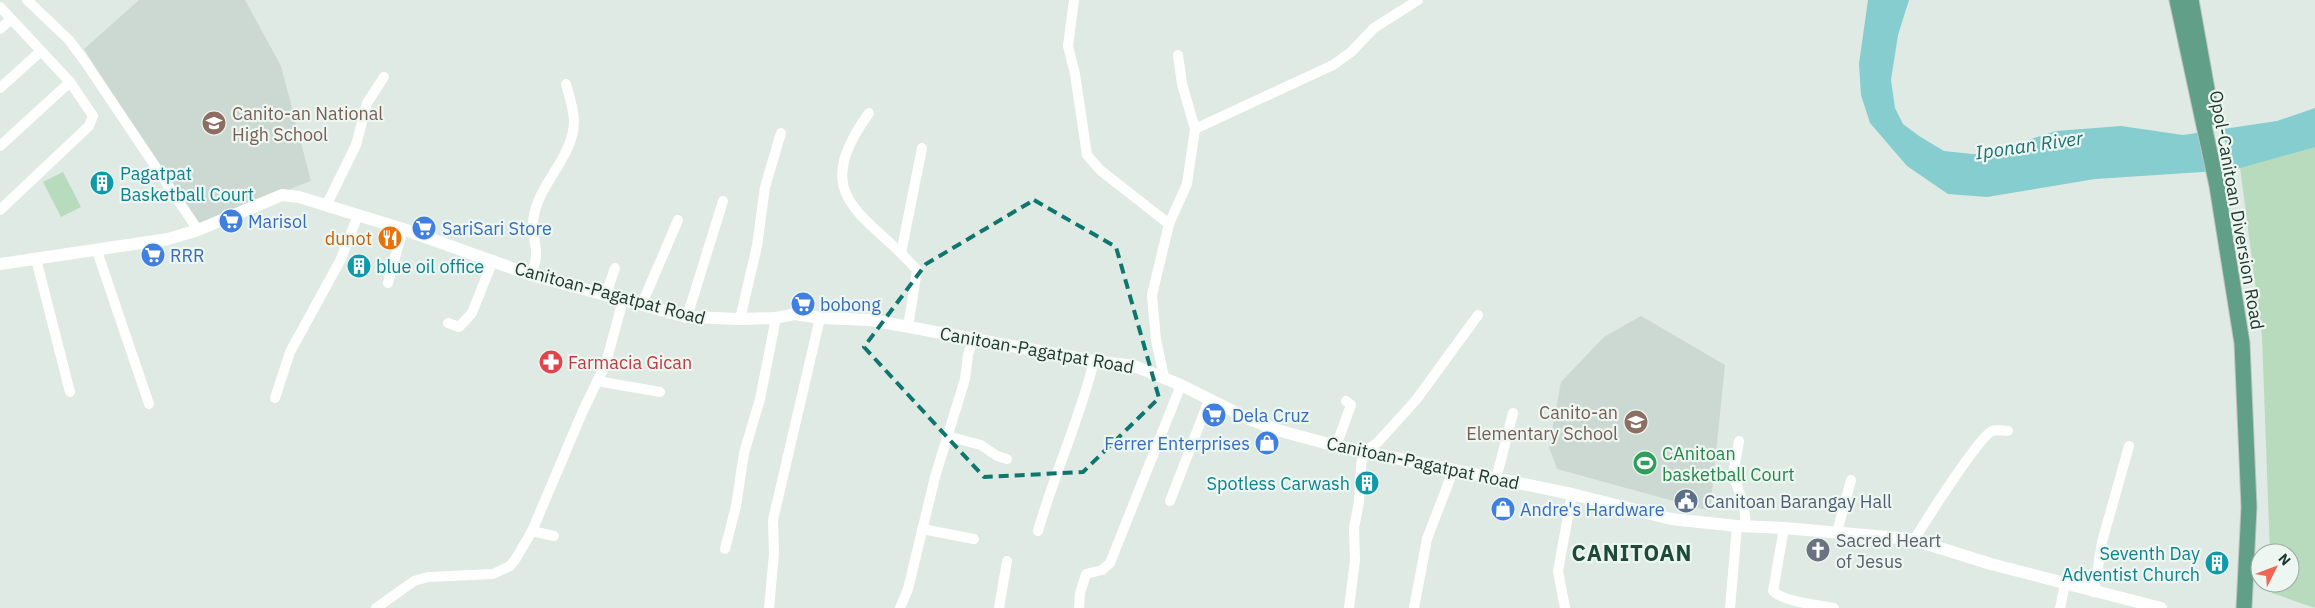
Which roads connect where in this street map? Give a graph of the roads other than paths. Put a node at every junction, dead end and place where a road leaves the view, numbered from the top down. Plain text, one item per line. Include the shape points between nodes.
1 (28, 0) edge
2 (1074, 0) edge
3 (1418, 0) edge
4 (2177, 0) edge
5 (2191, 0) edge
6 (0, 7) edge
7 (11, 19) junction
8 (0, 29) edge
9 (41, 51) junction
10 (1178, 55) dead end
11 (384, 77) dead end
12 (70, 82) junction
13 (566, 84) dead end
14 (0, 88) edge
15 (869, 113) dead end
16 (2209, 124) junction
17 (1196, 129) junction
18 (780, 133) dead end
19 (0, 146) edge
20 (922, 148) dead end
21 (2213, 167) junction
22 (723, 201) dead end
23 (327, 204) junction
24 (0, 210) edge
25 (358, 215) junction
26 (678, 220) dead end
27 (1169, 224) junction
28 (403, 229) junction
29 (198, 230) junction
30 (97, 251) junction
31 (901, 253) junction
32 (36, 258) junction
33 (493, 260) junction
34 (0, 264) edge
35 (615, 268) dead end
36 (531, 275) junction
37 (388, 283) dead end
38 (606, 294) junction
39 (624, 300) junction
40 (642, 304) junction
41 (1478, 315) dead end
42 (687, 317) junction
43 (776, 318) junction
44 (820, 318) junction
45 (740, 319) junction
46 (448, 323) dead end
47 (908, 327) junction
48 (973, 339) junction
49 (1094, 361) junction
50 (1164, 377) junction
51 (597, 381) junction
52 (1181, 385) junction
53 (70, 392) dead end
54 (660, 392) dead end
55 (275, 398) dead end
56 (1209, 400) junction
57 (1346, 401) dead end
58 (150, 404) dead end
59 (1513, 412) dead end
60 (2008, 432) dead end
61 (948, 436) junction
62 (1739, 441) dead end
63 (1336, 446) junction
64 (2129, 446) dead end
65 (1364, 452) junction
66 (1007, 459) dead end
67 (1453, 470) junction
68 (1496, 479) junction
69 (1851, 480) dead end
70 (1572, 494) junction
71 (1170, 501) dead end
72 (1742, 527) junction
73 (1784, 528) junction
74 (922, 529) junction
75 (532, 531) junction
76 (1038, 532) dead end
77 (1837, 532) junction
78 (554, 536) dead end
79 (974, 539) dead end
80 (1914, 540) junction
81 (725, 549) dead end
82 (1007, 561) dead end
83 (2065, 584) junction
84 (2094, 592) junction
85 (376, 608) edge
86 (769, 608) edge
87 (900, 608) edge
88 (999, 608) edge
89 (1078, 608) edge
90 (1349, 608) edge
91 (1414, 608) edge
92 (1565, 608) edge
93 (1730, 608) edge
94 (1833, 608) edge
95 (2060, 608) edge
96 (2161, 608) edge
97 (2244, 608) edge

1 - 29 street via 69,40 86,63
2 - 27 street via 1068,46 1087,155 1100,170
3 - 17 street via 1374,28 1333,65
4 - 16 main road, Opol-Canitoan Diversion Road
5 - 16 main road, Opol-Canitoan Diversion Road
6 - 7 street
7 - 8 street
7 - 9 street
9 - 12 street
9 - 14 street
10 - 17 street via 1182,84
11 - 23 street via 367,102 356,145
12 - 19 street
12 - 24 street via 90,109 92,122
13 - 36 street via 574,116 572,134 565,155 544,188 533,221 536,256
15 - 31 street via 851,137 846,150 842,171 844,187 853,207
16 - 21 main road, Opol-Canitoan Diversion Road
16 - 21 main road, Opol-Canitoan Diversion Road via 2216,140
17 - 27 street via 1185,192
18 - 45 street via 765,187 757,246
20 - 31 street
21 - 97 main road, Opol-Canitoan Diversion Road via 2242,343 2249,507
22 - 42 street
23 - 25 street, Canitoan-Pagatpat Road
23 - 29 street, Canitoan-Pagatpat Road via 282,195
25 - 28 street, Canitoan-Pagatpat Road
25 - 55 street via 341,258 290,352
26 - 40 street
27 - 50 street via 1152,295 1156,340
28 - 33 street, Canitoan-Pagatpat Road
28 - 37 street
29 - 30 street, Canitoan-Pagatpat Road via 168,239
30 - 32 street, Canitoan-Pagatpat Road
30 - 58 street
31 - 47 street via 918,270
32 - 34 street, Canitoan-Pagatpat Road
32 - 53 street
33 - 36 street, Canitoan-Pagatpat Road
33 - 46 street via 469,318 459,327
35 - 38 street
36 - 38 street, Canitoan-Pagatpat Road
38 - 39 street, Canitoan-Pagatpat Road
39 - 40 street, Canitoan-Pagatpat Road
39 - 51 street via 606,363
40 - 42 street, Canitoan-Pagatpat Road
41 - 65 street via 1416,400 1378,442
42 - 45 street, Canitoan-Pagatpat Road
43 - 44 street, Canitoan-Pagatpat Road via 795,314
43 - 45 street, Canitoan-Pagatpat Road
43 - 81 street
44 - 47 street, Canitoan-Pagatpat Road via 871,320
44 - 86 street via 773,520 774,554
47 - 48 street, Canitoan-Pagatpat Road
48 - 49 street, Canitoan-Pagatpat Road
48 - 61 street
49 - 50 street, Canitoan-Pagatpat Road via 1134,366
49 - 76 street via 1085,398 1047,498
50 - 52 street, Canitoan-Pagatpat Road
51 - 54 street
51 - 75 street
52 - 56 street, Canitoan-Pagatpat Road
52 - 89 street via 1114,555 1106,568 1086,574
56 - 63 street, Canitoan-Pagatpat Road via 1277,430
56 - 71 street
57 - 63 street via 1351,406
59 - 68 street
60 - 80 street via 1998,430 1987,435
61 - 66 street via 981,445
61 - 74 street
62 - 72 street via 1733,474 1744,506
63 - 65 street, Canitoan-Pagatpat Road
64 - 84 street via 2102,542
65 - 67 street, Canitoan-Pagatpat Road
65 - 90 street via 1354,528 1355,560
67 - 68 street, Canitoan-Pagatpat Road
67 - 91 street via 1427,539
68 - 70 street, Canitoan-Pagatpat Road
69 - 77 street
70 - 72 street, Canitoan-Pagatpat Road via 1671,519
70 - 92 street via 1558,570
72 - 73 street, Canitoan-Pagatpat Road
72 - 93 street
73 - 77 street, Canitoan-Pagatpat Road
73 - 94 street via 1773,591 1794,600
74 - 79 street
74 - 87 street via 908,589
75 - 78 street
75 - 85 street via 510,566 493,574 428,577 402,588
77 - 80 street, Canitoan-Pagatpat Road
80 - 83 street, Canitoan-Pagatpat Road
82 - 88 street
83 - 84 street, Canitoan-Pagatpat Road
83 - 95 street
84 - 96 street, Canitoan-Pagatpat Road

